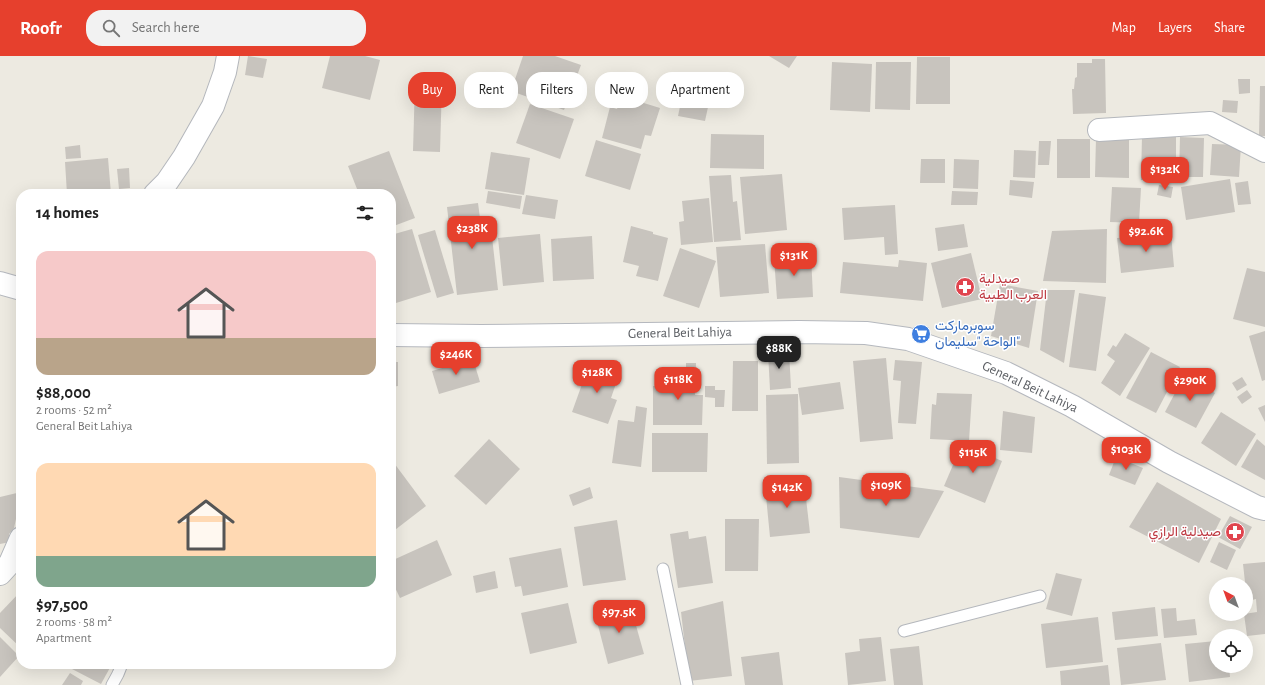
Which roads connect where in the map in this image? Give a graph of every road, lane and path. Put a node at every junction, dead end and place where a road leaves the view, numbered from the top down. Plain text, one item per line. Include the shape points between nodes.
1 (228, 56) edge
2 (1099, 130) dead end
3 (1265, 151) edge
4 (160, 189) edge
5 (0, 283) edge
6 (16, 288) edge
7 (396, 335) edge
8 (1265, 509) edge
9 (16, 549) edge
10 (663, 569) dead end
11 (0, 574) edge
12 (1040, 596) dead end
13 (904, 631) dead end
14 (120, 669) edge
15 (112, 685) edge
16 (687, 685) edge

1 - 4 main road via 213,106 184,157
2 - 3 main road via 1210,123
5 - 6 main road
7 - 8 main road, General Beit Lahiya via 799,332 866,334 908,339 1006,373 1072,406 1169,462
9 - 11 main road via 10,563
10 - 16 lane
12 - 13 lane
14 - 15 lane

